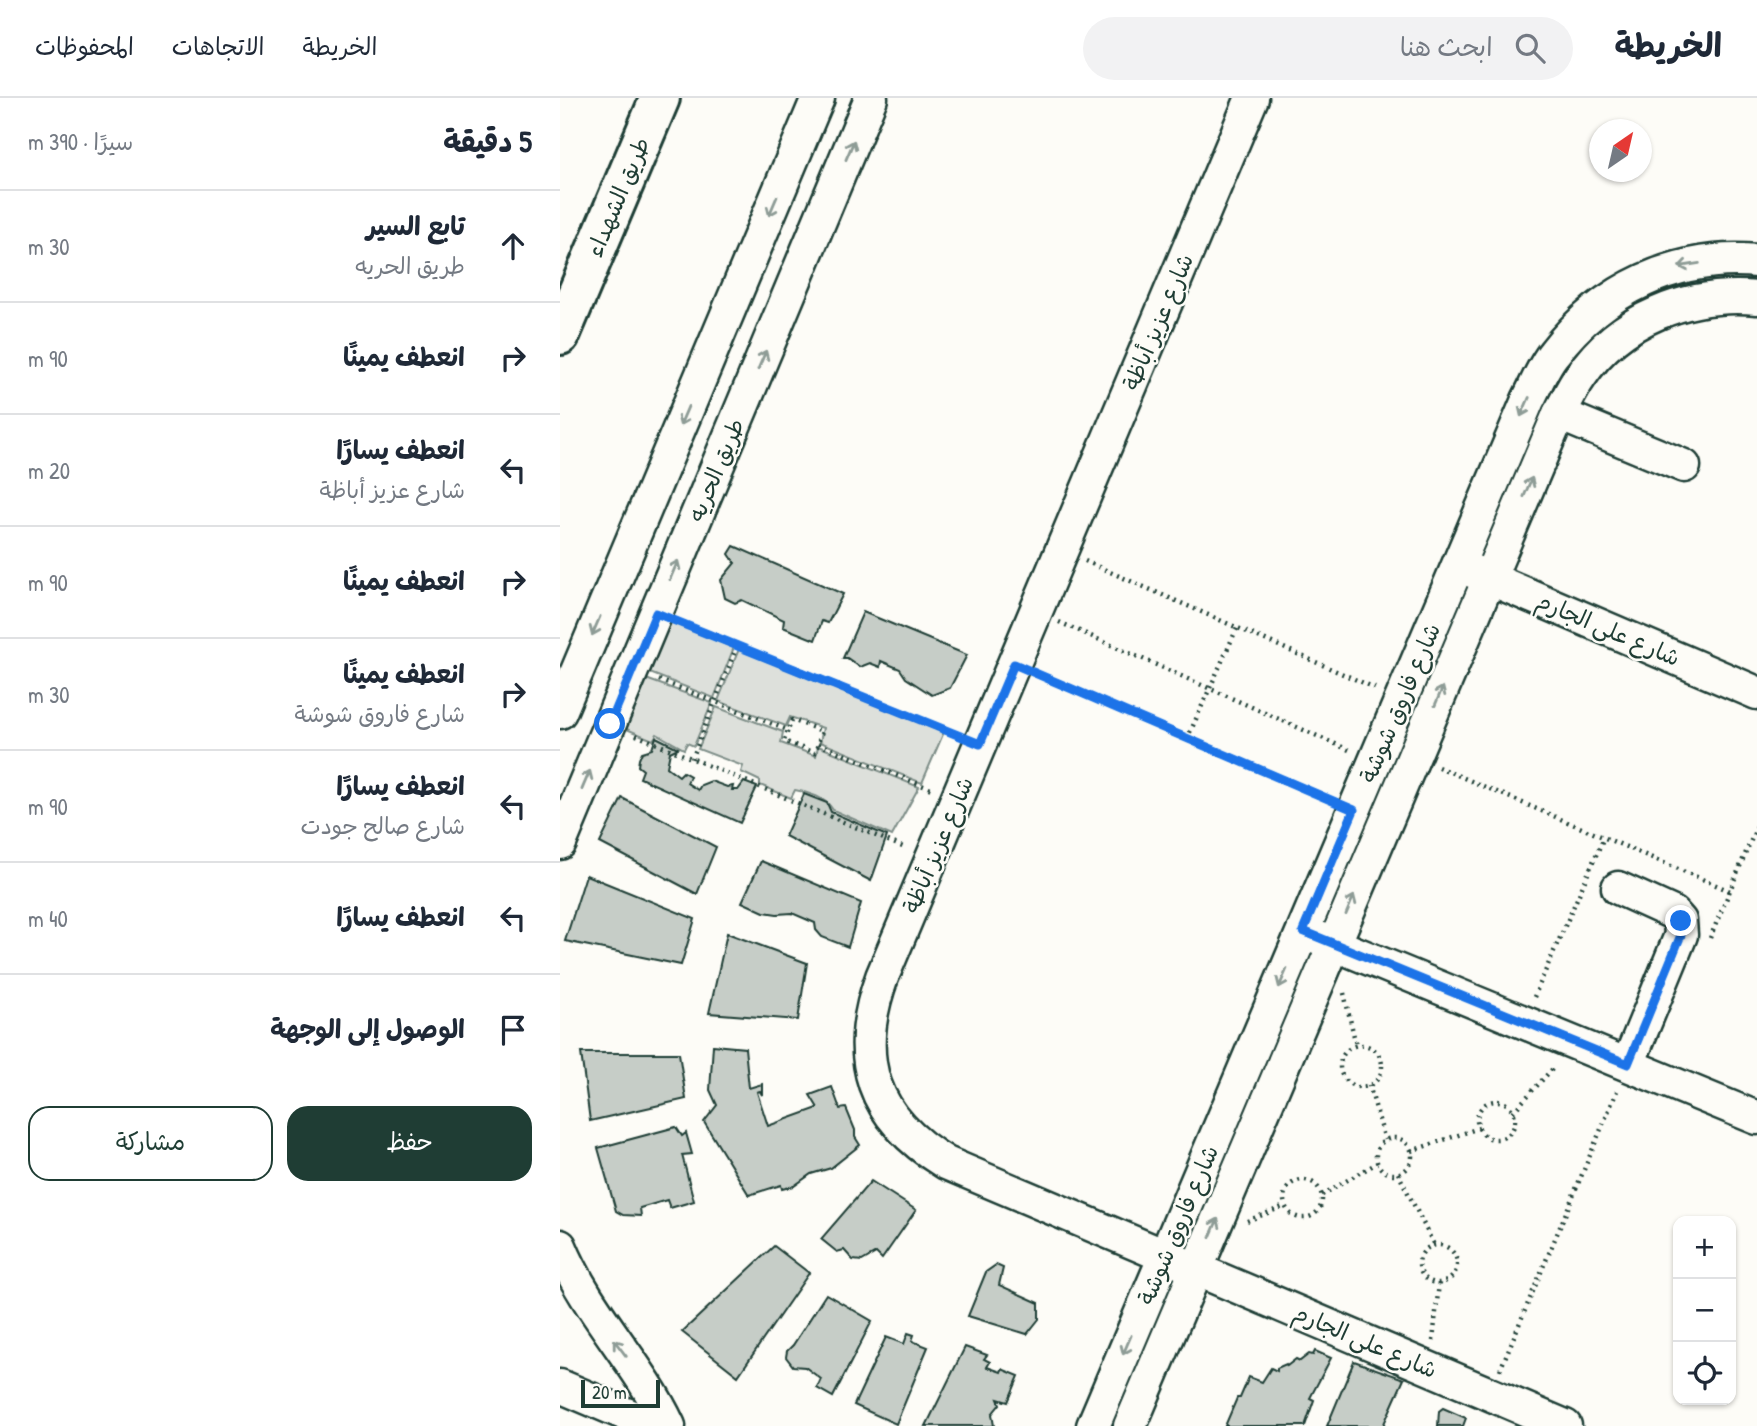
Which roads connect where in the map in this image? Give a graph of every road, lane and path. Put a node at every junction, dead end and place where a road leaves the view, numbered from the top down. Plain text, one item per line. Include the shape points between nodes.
1 (660, 98) edge
2 (818, 98) edge
3 (872, 98) edge
4 (1252, 98) edge
5 (1757, 261) edge
6 (1757, 298) edge
7 (560, 335) edge
8 (1559, 414) junction
9 (1684, 466) dead end
10 (1062, 551) junction
11 (1459, 565) junction
12 (1489, 578) junction
13 (1036, 612) junction
14 (656, 613) junction
15 (1237, 628) junction
16 (737, 646) junction
17 (1014, 664) junction
18 (632, 670) junction
19 (1210, 689) junction
20 (1757, 693) edge
21 (1401, 700) junction
22 (715, 702) junction
23 (560, 712) edge
24 (610, 724) junction
25 (788, 730) junction
26 (1187, 739) junction
27 (818, 744) junction
28 (980, 744) junction
29 (1414, 757) junction
30 (692, 759) junction
31 (1375, 762) junction
32 (957, 799) junction
33 (1354, 810) junction
34 (1604, 837) junction
35 (560, 842) edge
36 (932, 860) junction
37 (1618, 888) dead end
38 (1730, 891) dead end
39 (1303, 931) junction
40 (1334, 944) junction
41 (1523, 1022) junction
42 (1577, 1043) junction
43 (1628, 1064) junction
44 (1369, 1086) junction
45 (1513, 1112) junction
46 (1757, 1118) edge
47 (1479, 1128) junction
48 (1385, 1140) junction
49 (1411, 1151) junction
50 (1377, 1163) junction
51 (1398, 1173) junction
52 (1322, 1195) junction
53 (1434, 1245) junction
54 (560, 1246) edge
55 (1165, 1256) junction
56 (1196, 1269) junction
57 (1439, 1283) junction
58 (1429, 1368) junction
59 (560, 1387) edge
60 (1490, 1394) junction
61 (654, 1426) edge
62 (669, 1426) edge
63 (1093, 1426) edge
64 (1130, 1426) edge
65 (1565, 1426) edge

1 - 7 main road, طريق الشهداء
2 -> 23 street
14 -> 3 street, طريق الحريه
4 - 10 street, شارع عزيز أباظة
5 -> 11 street, شارع فاروق شوشة via 1729,259 1678,266 1629,286 1587,315 1552,354 1528,400
6 - 8 street, شارع فاروق شوشة via 1730,296 1686,302 1645,318 1609,343 1580,376
8 - 9 street
12 -> 8 street, شارع فاروق شوشة
10 - 13 street, شارع عزيز أباظة
10 - 15 path
11 - 12 street, شارع على الجارم
11 - 21 street, شارع فاروق شوشة
12 - 20 street, شارع على الجارم
29 -> 12 street, شارع فاروق شوشة
13 - 17 street, شارع عزيز أباظة
13 - 19 path
14 - 16 path
14 - 18 street, طريق الحريه
15 - 19 path
15 - 21 path
16 - 22 path
16 - 28 path
17 - 26 path
17 - 28 street, شارع عزيز أباظة
18 - 22 path
18 - 24 street, طريق الحريه
19 - 26 path
19 - 31 path
21 - 31 street, شارع فاروق شوشة
22 - 25 path
22 - 30 path
24 - 30 path
35 -> 24 street, طريق الحريه
25 - 27 path via 784,741 815,752
25 - 27 path via 792,720 822,731
26 - 33 path
27 - 32 path
28 - 32 street, شارع عزيز أباظة
29 - 34 path
40 -> 29 street, شارع فاروق شوشة
30 - 36 path
31 - 33 street, شارع فاروق شوشة
32 - 36 street, شارع عزيز أباظة
33 - 39 street, شارع فاروق شوشة
34 - 38 path
34 - 41 path
36 - 55 street, شارع عزيز أباظة via 872,1006 867,1037 870,1069 881,1098 897,1125 919,1147 946,1163
37 - 43 street via 1681,921 1681,935
39 - 40 street
39 -> 55 street, شارع فاروق شوشة
40 - 41 street
56 -> 40 street, شارع فاروق شوشة
41 - 42 street
42 - 43 street
42 - 45 path
43 - 46 street
43 - 60 path
44 - 44 path via 1381,1074 1381,1059 1371,1047 1348,1048 1340,1061 1342,1076 1354,1086
44 - 48 path
45 - 47 path via 1514,1127 1502,1138 1486,1137
45 - 47 path via 1501,1101 1485,1104 1476,1117
47 - 49 path
48 - 49 path via 1401,1139
48 - 50 path via 1376,1154
49 - 51 path via 1409,1164
50 - 51 path via 1386,1172
50 - 52 path
51 - 53 path
52 - 52 path via 1314,1183 1298,1181 1286,1190 1285,1206 1296,1217 1312,1216 1322,1204
53 - 57 path via 1426,1248 1419,1263 1424,1278
53 - 57 path via 1449,1247 1458,1261 1454,1276
62 -> 54 street via 649,1388 583,1292
55 - 56 street, شارع على الجارم
55 -> 63 street, شارع فاروق شوشة
56 - 58 street, شارع على الجارم
56 - 64 street, شارع فاروق شوشة
57 - 58 path
58 - 60 street, شارع على الجارم
59 - 61 street
60 - 65 street, شارع على الجارم

